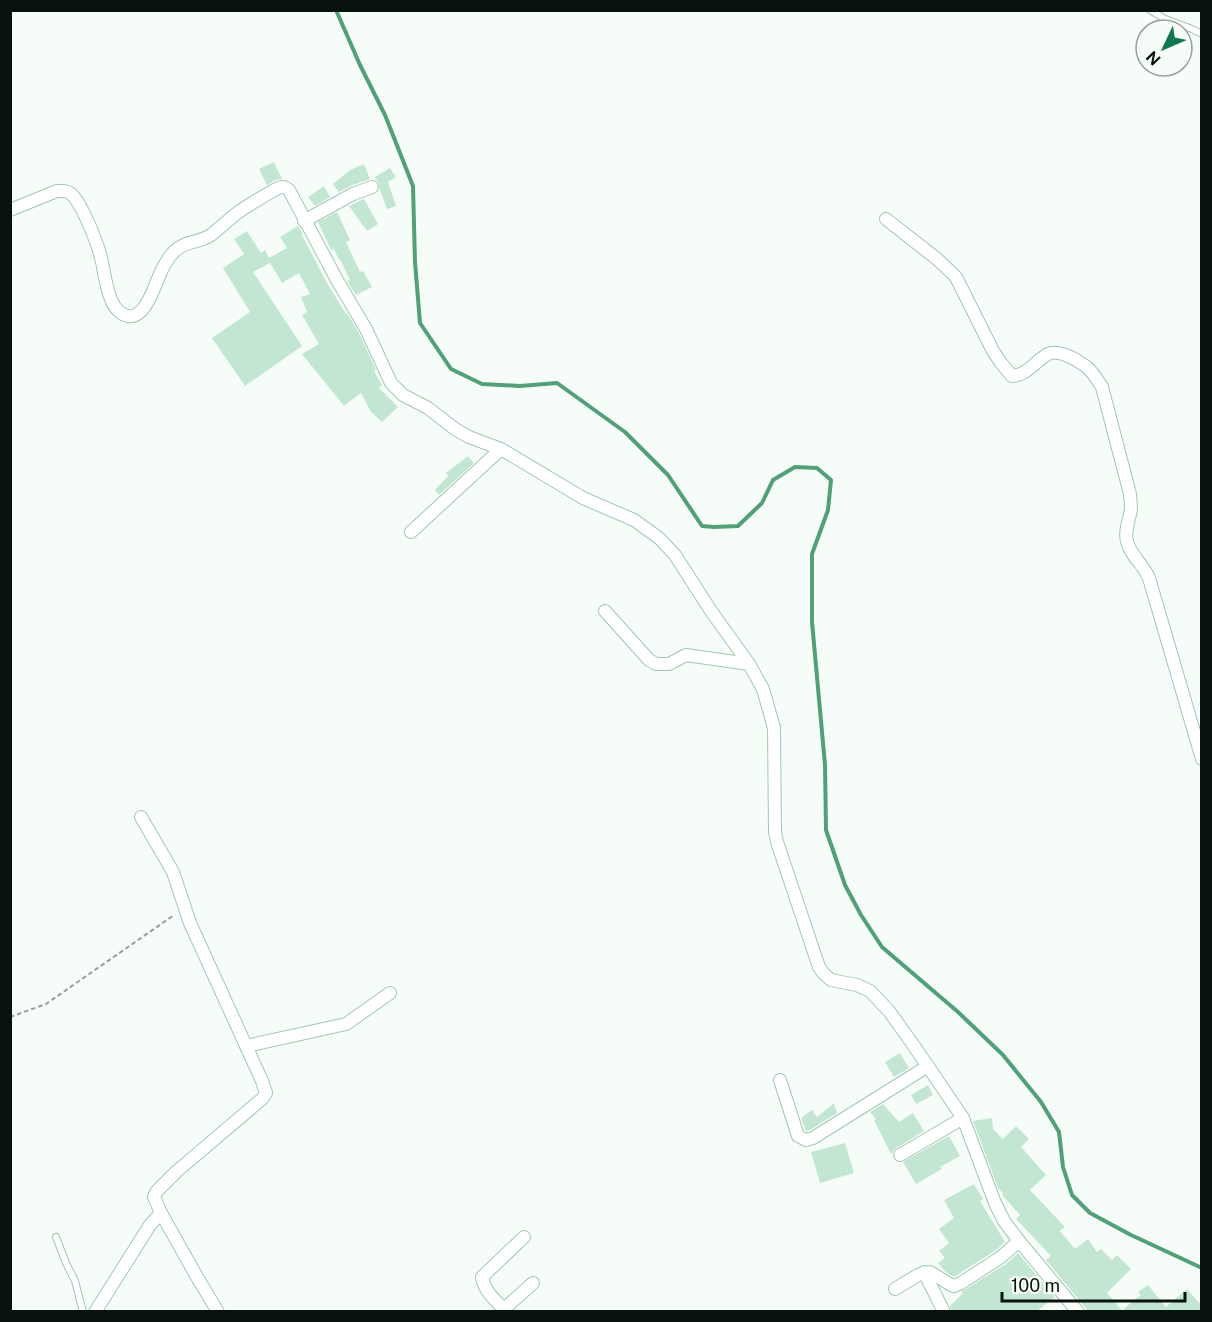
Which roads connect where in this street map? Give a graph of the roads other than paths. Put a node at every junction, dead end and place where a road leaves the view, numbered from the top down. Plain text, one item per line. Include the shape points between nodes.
1 (1150, 10) edge
2 (1202, 34) edge
3 (372, 187) dead end
4 (10, 210) edge
5 (886, 219) dead end
6 (304, 221) junction
7 (501, 449) junction
8 (411, 532) dead end
9 (605, 611) dead end
10 (749, 664) junction
11 (1202, 759) edge
12 (141, 817) dead end
13 (390, 993) dead end
14 (246, 1046) junction
15 (927, 1066) junction
16 (780, 1080) dead end
17 (963, 1118) junction
18 (900, 1155) dead end
19 (161, 1214) junction
20 (56, 1237) dead end
21 (524, 1237) dead end
22 (1019, 1241) junction
23 (924, 1272) junction
24 (533, 1283) dead end
25 (895, 1289) dead end
26 (505, 1310) edge
27 (83, 1311) edge
28 (95, 1311) edge
29 (219, 1311) edge
30 (944, 1311) edge
31 (1078, 1311) edge

1 - 2 lane
3 - 6 street
4 - 6 street via 57,191 70,192 80,203 100,254 108,293 117,310 128,316 142,311 160,272 179,247 210,235 278,188 289,190
5 - 11 street via 956,277 993,351 1012,376 1019,376 1056,352 1084,365 1102,387 1130,494 1127,542 1149,578
6 - 7 street via 395,388 455,429
7 - 8 street
7 - 10 street via 583,498 634,520 659,538 675,555
9 - 10 street via 656,664 669,664 686,656
10 - 15 street via 763,689 774,728 777,842 819,967 831,980 870,991 889,1011
12 - 14 street via 173,872 184,908
13 - 14 street via 346,1024
14 - 19 street via 266,1093 157,1191 154,1197
15 - 16 street via 806,1140 798,1136
15 - 17 street
17 - 18 street
17 - 22 street via 995,1203
19 - 28 street
19 - 29 street
20 - 27 lane
21 - 26 street via 482,1277 488,1292
22 - 23 street via 994,1262 954,1286
22 - 31 street
23 - 25 street
23 - 30 street
24 - 26 street

